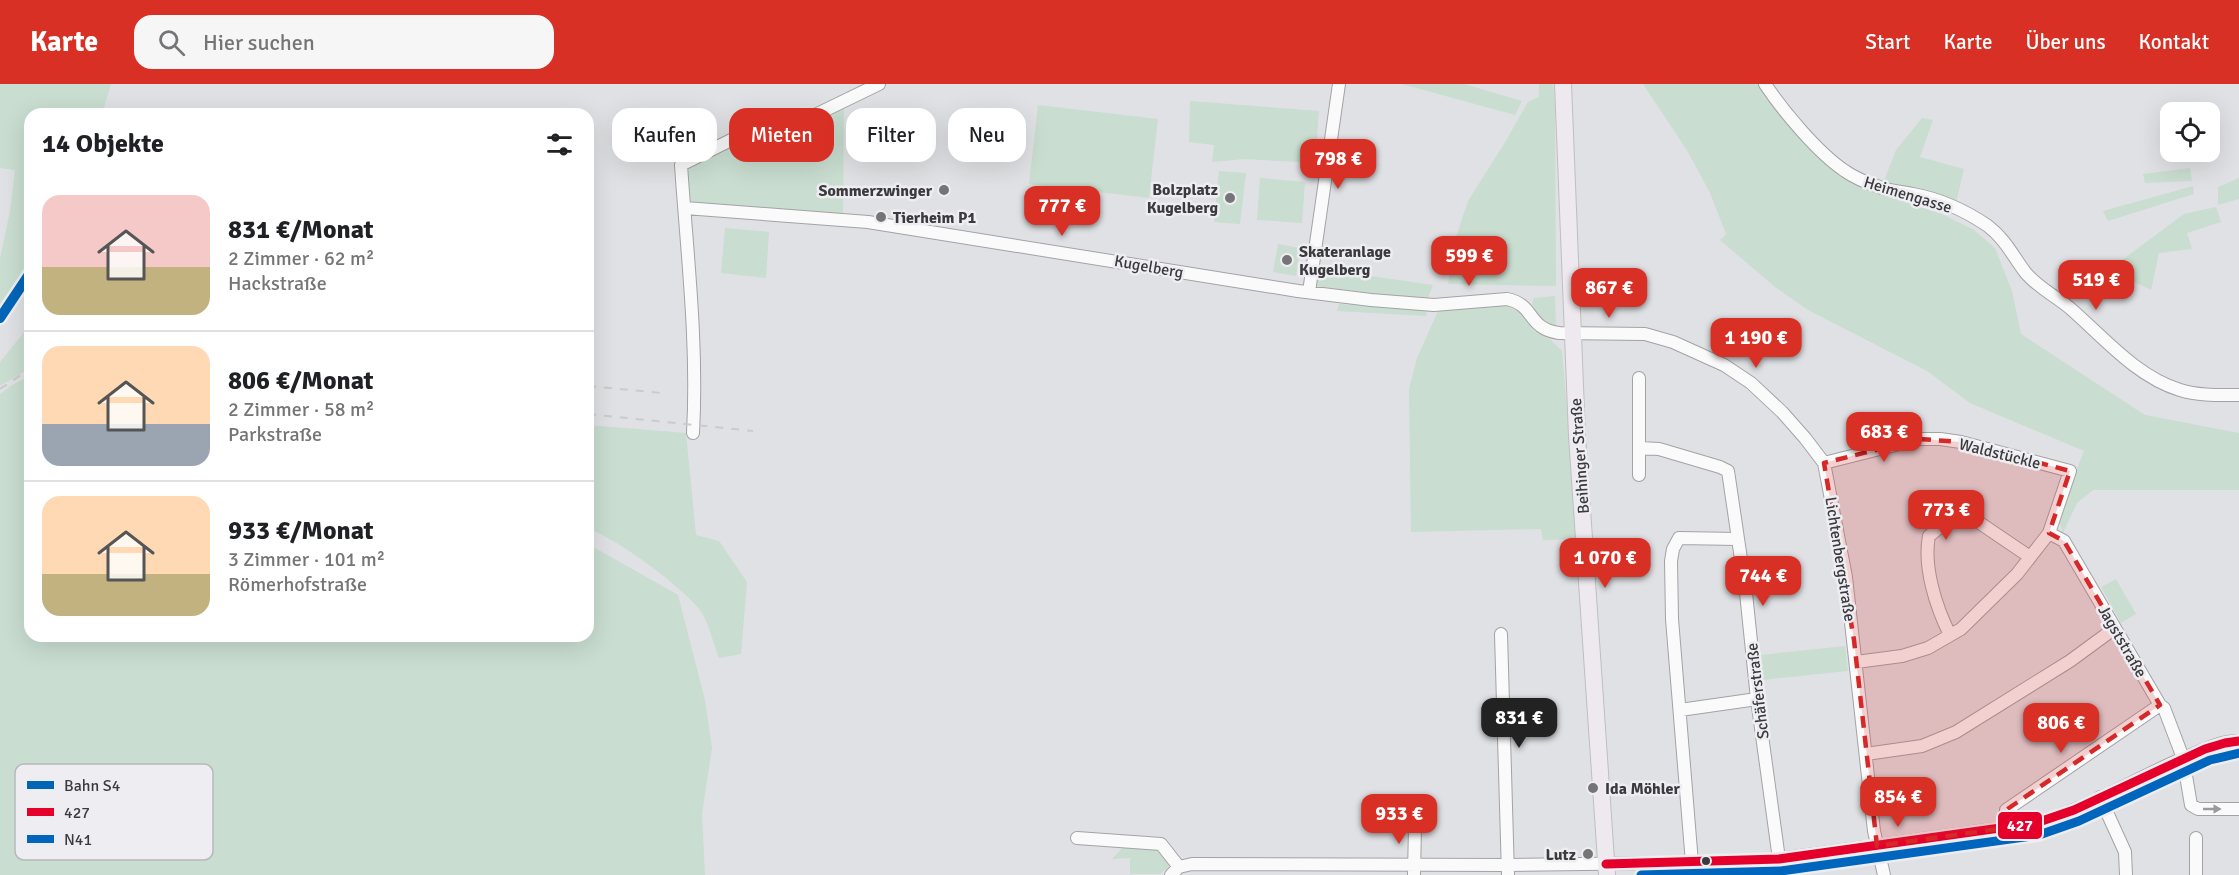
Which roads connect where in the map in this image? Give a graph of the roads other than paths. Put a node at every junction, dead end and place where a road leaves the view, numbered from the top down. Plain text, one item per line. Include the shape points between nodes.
1 (879, 84) edge
2 (1338, 84) edge
3 (1563, 84) edge
4 (1765, 84) edge
5 (685, 208) junction
6 (1309, 292) junction
7 (1507, 299) joint
8 (1572, 333) junction
9 (1639, 378) dead end
10 (2239, 395) edge
11 (693, 433) dead end
12 (1640, 448) junction
13 (1824, 463) junction
14 (1639, 475) dead end
15 (2049, 533) junction
16 (1738, 539) junction
17 (2030, 557) junction
18 (2115, 628) junction
19 (1501, 634) dead end
20 (1950, 635) junction
21 (1856, 662) junction
22 (1757, 699) junction
23 (2160, 705) junction
24 (1680, 710) junction
25 (2239, 741) edge
26 (1866, 754) junction
27 (2183, 758) junction
28 (2100, 797) junction
29 (2239, 809) edge
30 (1415, 826) dead end
31 (2005, 828) junction
32 (1077, 838) dead end
33 (2196, 838) dead end
34 (1877, 846) junction
35 (1779, 860) junction
36 (1745, 862) junction
37 (1692, 863) junction
38 (1606, 869) edge
39 (1279, 870) edge
40 (1414, 870) edge
41 (1508, 870) edge
42 (1175, 871) edge
43 (1746, 875) edge
44 (1884, 875) edge
45 (2126, 875) edge
46 (2196, 875) edge

1 - 5 street via 811,117 753,129 681,165
2 - 6 street
3 - 8 main road, Beihinger Straße
4 - 10 street, Heimengasse via 1811,139 1845,171 1880,187 1931,198 1990,227 2039,287 2066,304 2146,372 2180,390
5 - 6 street, Kugelberg via 867,222
5 - 11 street via 695,381
6 - 7 street, Kugelberg via 1434,305
7 - 8 street, Lichtenbergstraße via 1526,307 1531,318 1545,330
8 - 13 street, Lichtenbergstraße via 1645,334 1724,365 1782,412
8 - 38 main road, Beihinger Straße
9 - 12 street
12 - 14 street
12 - 16 street, Schäferstraße via 1728,471
13 - 15 street, Waldstückle via 1919,439 1940,439 2070,471
13 - 21 street, Lichtenbergstraße via 1846,577
15 - 17 street
15 - 18 street, Jagststraße via 2064,541
16 - 22 street, Schäferstraße
16 - 24 street via 1679,538 1673,549 1672,619
17 - 20 street via 1961,629
17 - 20 street via 1968,515 1956,513 1929,536 1926,551 1932,584
18 - 23 street, Jagststraße
18 - 26 street via 1956,732 1922,746
19 - 41 street
20 - 21 street via 1928,648 1902,656
21 - 26 street, Lichtenbergstraße
22 - 24 street
22 - 35 street, Schäferstraße
23 - 27 street, Jagststraße
23 - 31 street via 2006,810
24 - 37 street
25 - 27 street
26 - 34 street, Lichtenbergstraße
27 - 28 street
27 -> 29 street, Jagststraße via 2191,805 2198,809
28 - 31 street via 2060,816
28 - 45 street via 2125,852
30 - 40 street
31 - 34 street
32 - 42 street via 1161,844
33 - 46 street
34 - 35 street
34 - 44 street, Lichtenbergstraße
35 - 36 street
36 - 37 street
36 - 43 street
37 - 38 street
38 - 41 street
39 - 40 street
39 - 42 street via 1192,864
40 - 41 street

